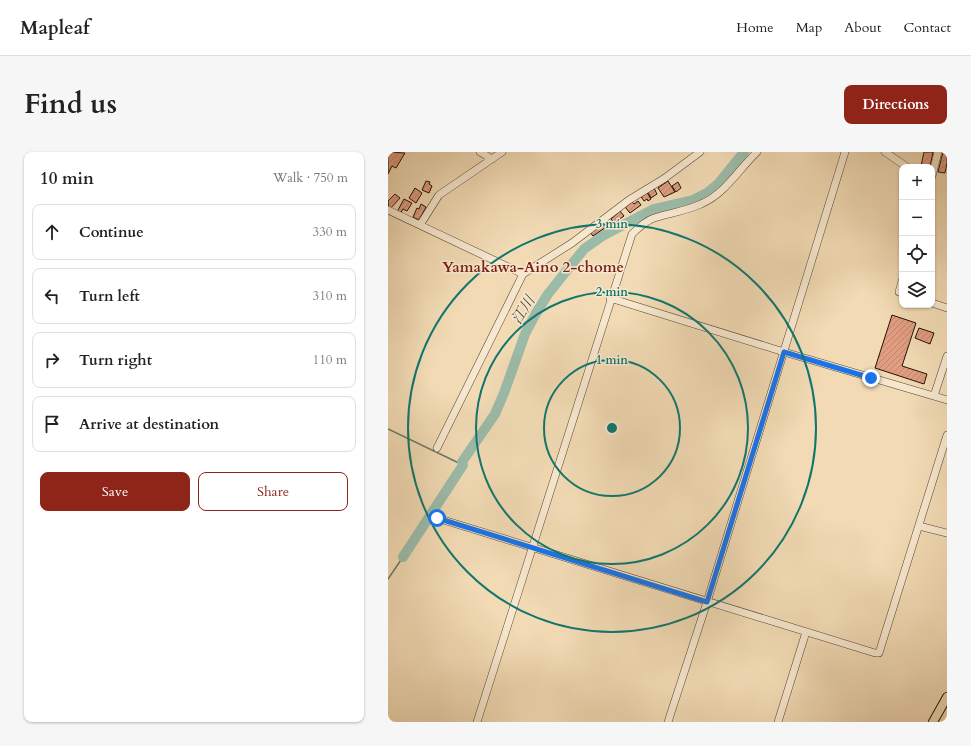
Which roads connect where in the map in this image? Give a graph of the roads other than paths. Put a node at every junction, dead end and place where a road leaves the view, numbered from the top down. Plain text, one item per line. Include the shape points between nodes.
1 (480, 152) edge
2 (502, 152) edge
3 (700, 152) edge
4 (757, 152) edge
5 (845, 152) edge
6 (885, 152) edge
7 (938, 152) edge
8 (492, 159) junction
9 (903, 164) edge
10 (935, 164) edge
11 (388, 210) edge
12 (420, 225) junction
13 (523, 274) junction
14 (610, 298) junction
15 (935, 304) edge
16 (947, 308) edge
17 (784, 352) junction
18 (947, 356) edge
19 (934, 396) junction
20 (947, 400) edge
21 (947, 435) edge
22 (437, 448) dead end
23 (437, 518) dead end
24 (919, 526) junction
25 (947, 533) edge
26 (532, 548) junction
27 (707, 602) junction
28 (806, 632) junction
29 (947, 697) edge
30 (477, 722) edge
31 (668, 722) edge
32 (778, 722) edge
33 (933, 722) edge

1 - 8 street
2 - 8 street
3 - 13 street via 629,200 572,243
4 - 14 street via 719,194 702,204 653,218 638,227 632,234
5 - 17 street
6 - 9 street
7 - 10 street
8 - 12 street via 439,195
11 - 12 street
12 - 13 street
13 - 22 street
14 - 17 street
14 - 26 street
15 - 16 street
17 - 19 street
17 - 27 street
18 - 19 street
19 - 20 street
21 - 24 street
23 - 26 street
24 - 25 street
24 - 28 street via 879,653
26 - 27 street
26 - 30 street
27 - 28 street
27 - 31 street
28 - 32 street
29 - 33 main road

